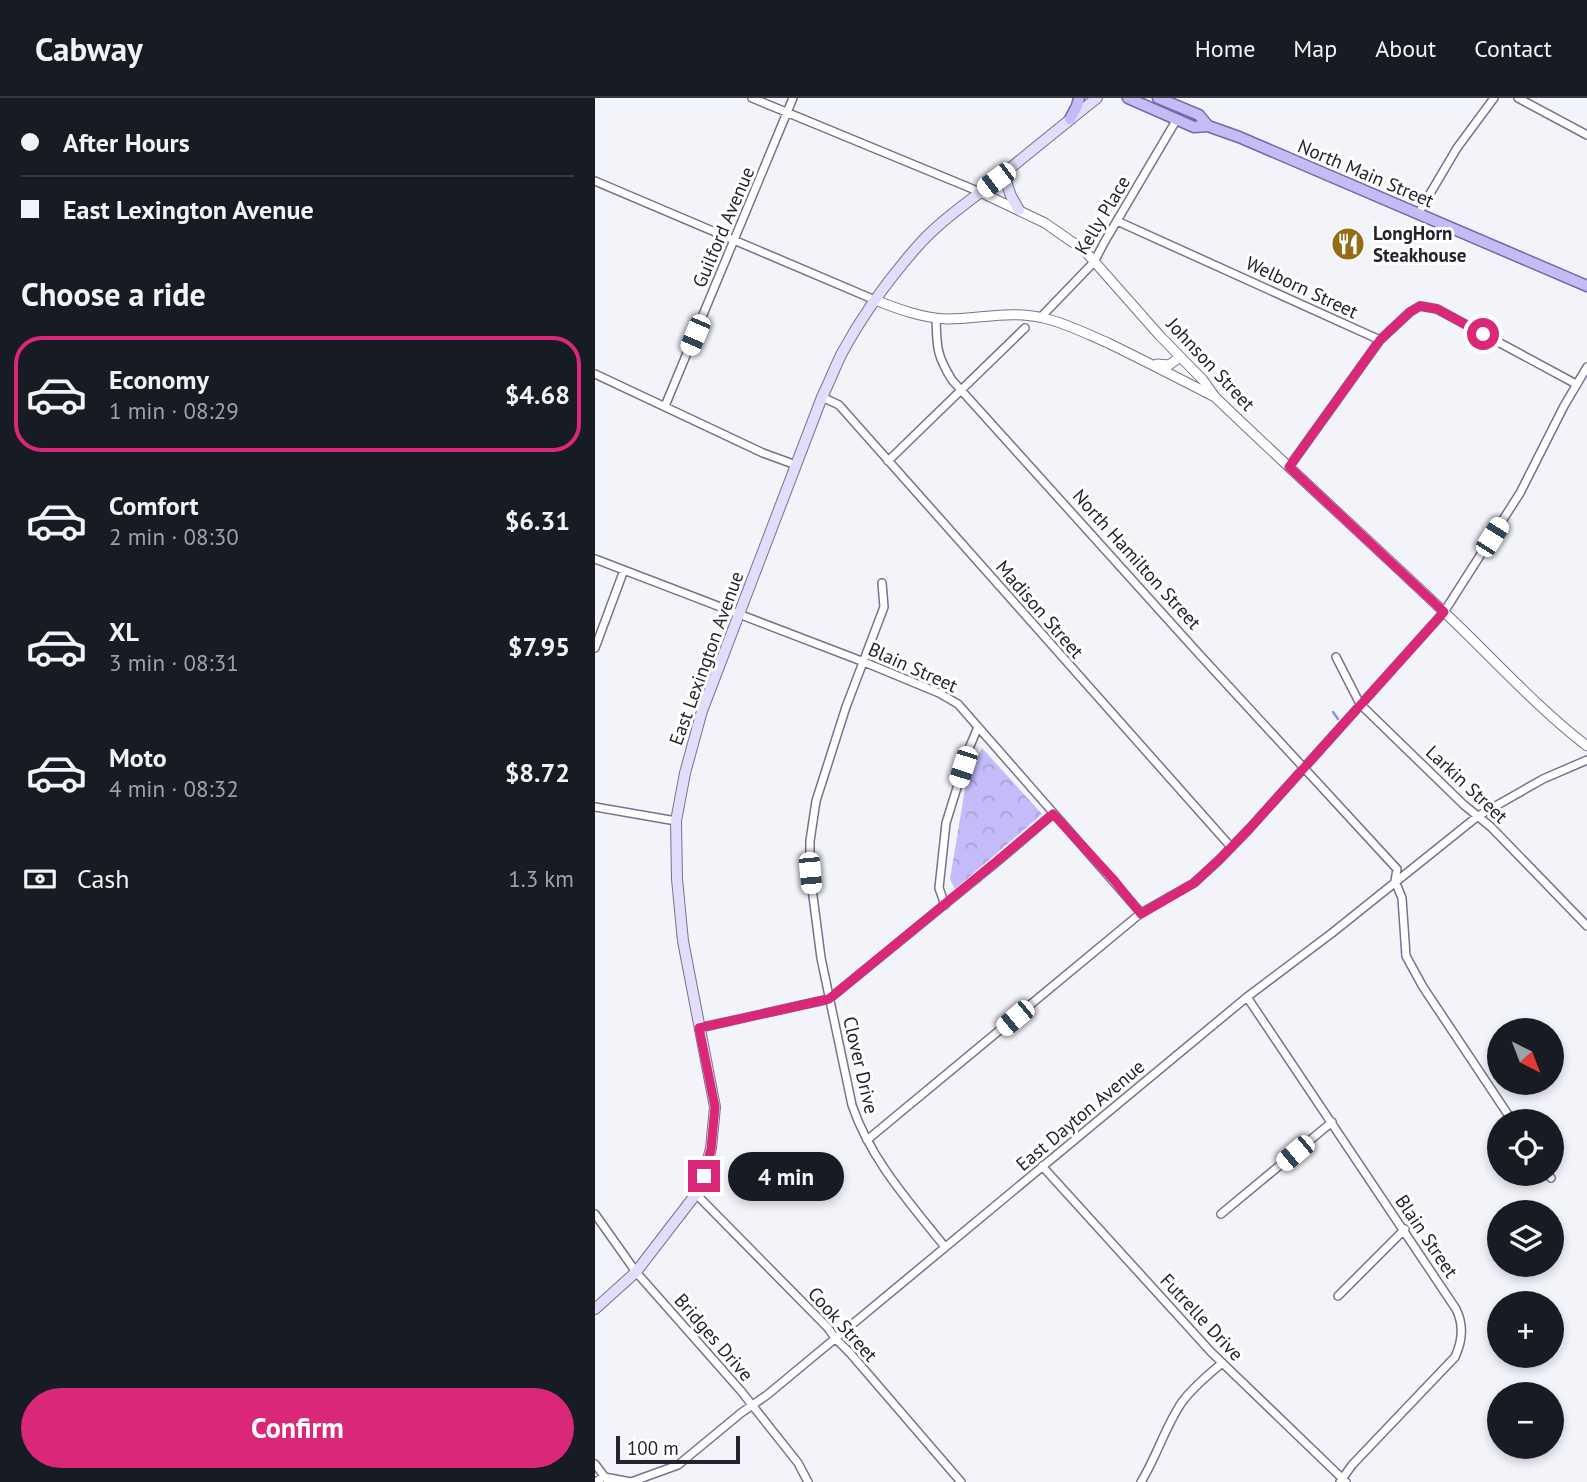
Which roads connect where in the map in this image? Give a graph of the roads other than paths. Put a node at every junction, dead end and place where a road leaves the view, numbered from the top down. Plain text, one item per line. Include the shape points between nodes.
1 (752, 98) edge
2 (793, 98) edge
3 (1079, 98) edge
4 (1097, 98) edge
5 (1128, 98) edge
6 (1158, 98) edge
7 (1494, 98) edge
8 (1518, 98) edge
9 (787, 113) junction
10 (1070, 119) junction
11 (1177, 120) junction
12 (1208, 126) junction
13 (1587, 135) edge
14 (1003, 173) junction
15 (595, 181) edge
16 (980, 192) junction
17 (1019, 210) junction
18 (1418, 214) junction
19 (1117, 220) junction
20 (735, 240) junction
21 (1094, 262) junction
22 (1587, 286) edge
23 (875, 300) junction
24 (1041, 317) junction
25 (936, 318) junction
26 (1025, 328) dead end
27 (1380, 340) junction
28 (1180, 356) junction
29 (1149, 362) junction
30 (1587, 367) edge
31 (595, 374) edge
32 (1576, 384) junction
33 (961, 390) junction
34 (822, 397) junction
35 (1215, 397) junction
36 (665, 406) junction
37 (888, 461) junction
38 (796, 465) junction
39 (1289, 467) junction
40 (595, 559) edge
41 (624, 570) junction
42 (882, 583) dead end
43 (1444, 612) junction
44 (739, 615) junction
45 (595, 648) edge
46 (1336, 657) dead end
47 (864, 662) junction
48 (1360, 704) junction
49 (978, 727) junction
50 (1587, 746) edge
51 (1587, 760) edge
52 (1304, 767) junction
53 (595, 807) edge
54 (1053, 814) junction
55 (1478, 816) junction
56 (676, 821) junction
57 (1231, 847) junction
58 (1395, 881) junction
59 (944, 905) junction
60 (1141, 914) junction
61 (1587, 926) edge
62 (1247, 997) junction
63 (829, 999) junction
64 (699, 1028) junction
65 (1504, 1109) edge
66 (1332, 1122) junction
67 (867, 1140) junction
68 (1042, 1166) junction
69 (696, 1194) junction
70 (595, 1214) edge
71 (1221, 1214) dead end
72 (1405, 1229) junction
73 (945, 1247) junction
74 (636, 1272) junction
75 (1338, 1296) dead end
76 (595, 1309) edge
77 (835, 1338) junction
78 (1222, 1363) junction
79 (753, 1405) junction
80 (595, 1464) edge
81 (606, 1479) edge
82 (1343, 1481) edge
83 (595, 1482) edge
84 (808, 1482) edge
85 (961, 1482) edge
86 (1141, 1482) edge

1 - 9 street, Johnson Street
2 - 9 street, Guilford Avenue
3 - 10 main road
4 - 10 main road, East Lexington Avenue
5 - 11 main road, North Main Street
6 - 12 main road, North Main Street via 1199,115
7 - 18 street via 1457,148
8 - 13 street
9 - 16 street, Johnson Street
9 - 20 street, Guilford Avenue
10 - 14 main road, East Lexington Avenue
11 - 12 main road, North Main Street via 1194,127
11 - 19 street, Kelly Place
12 - 18 main road, North Main Street
14 - 16 main road, East Lexington Avenue
14 - 17 main road
15 - 20 street
16 - 17 street, Johnson Street
16 - 23 main road, East Lexington Avenue via 918,246
17 - 21 street, Johnson Street via 1045,223
18 - 22 main road, North Main Street
19 - 21 street, Kelly Place
19 - 27 street, Welborn Street
20 - 23 street
20 - 36 street, Guilford Avenue
21 - 24 street, Kelly Place
21 - 28 street, Johnson Street
23 - 25 street
23 - 34 main road, East Lexington Avenue via 842,352
24 - 25 street via 1009,313
24 - 29 street
25 - 33 street, North Hamilton Street via 937,352
26 - 33 street
27 - 32 street via 1420,306 1437,309
27 - 39 street
28 - 29 street via 1169,365
28 - 35 street, Johnson Street
29 - 35 street
30 - 32 street
31 - 36 street
32 - 43 street via 1520,493
33 - 37 street
33 - 52 street, North Hamilton Street
34 - 37 street, Madison Street via 839,405
34 - 38 main road, East Lexington Avenue
35 - 39 street, Johnson Street
36 - 38 street
37 - 57 street, Madison Street
38 - 44 main road, East Lexington Avenue
39 - 43 street, Johnson Street
40 - 41 street, Blain Street
41 - 44 street, Blain Street
41 - 45 street
42 - 47 street, Clover Drive via 884,607
43 - 48 street
43 - 50 street, Johnson Street
44 - 47 street, Blain Street
44 - 56 main road, East Lexington Avenue via 694,736
46 - 48 street, Larkin Street
47 - 49 street, Blain Street via 958,704
47 - 63 street, Clover Drive via 817,801 810,841 814,914
48 - 52 street
48 - 55 street, Larkin Street
49 - 54 street, Blain Street
49 - 59 street via 946,823 939,888
51 - 55 street, East Dayton Avenue
52 - 57 street
52 - 58 street, North Hamilton Street via 1397,869
53 - 56 street
54 - 59 street
54 - 60 street, Blain Street
55 - 58 street, East Dayton Avenue
55 - 61 street, Larkin Street
56 - 64 main road, East Lexington Avenue via 683,941
57 - 60 street via 1194,883
58 - 62 street, East Dayton Avenue
58 - 65 street, North Hamilton Street via 1402,898 1406,956
59 - 63 street
60 - 67 street
62 - 66 street, Blain Street
62 - 68 street, East Dayton Avenue
63 - 64 street
63 - 67 street, Clover Drive via 852,1105
64 - 69 main road, East Lexington Avenue via 715,1107 711,1149
66 - 71 street
66 - 72 street, Blain Street
67 - 73 street, Clover Drive via 884,1170
68 - 73 street, East Dayton Avenue
68 - 78 street, Futrelle Drive
69 - 74 main road, East Lexington Avenue
69 - 77 street, Cook Street
70 - 74 street, Bridges Drive
72 - 75 street
72 - 82 street, Blain Street via 1457,1308 1460,1346 1449,1366 1378,1436
73 - 77 street, East Dayton Avenue
74 - 76 main road, East Lexington Avenue
74 - 79 street, Bridges Drive
77 - 79 street, East Dayton Avenue
77 - 85 street, Cook Street
78 - 82 street, Futrelle Drive
78 - 86 street via 1184,1400
79 - 81 street, East Dayton Avenue via 678,1465 631,1482
79 - 84 street, Bridges Drive
80 - 81 street
81 - 83 street

